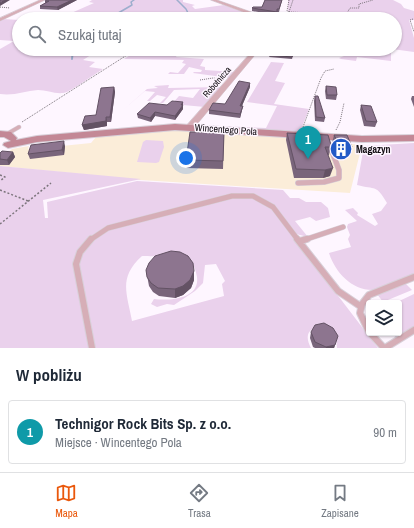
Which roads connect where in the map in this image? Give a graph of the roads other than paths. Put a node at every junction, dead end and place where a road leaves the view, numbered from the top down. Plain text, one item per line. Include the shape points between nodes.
1 (42, 0) edge
2 (213, 0) edge
3 (17, 12) edge
4 (247, 12) edge
5 (12, 14) edge
6 (0, 20) edge
7 (251, 56) edge
8 (190, 127) junction
9 (9, 137) edge
10 (414, 138) edge
11 (329, 143) edge
12 (298, 183) dead end
13 (343, 227) dead end
14 (300, 242) junction
15 (414, 277) edge
16 (360, 306) junction
17 (366, 326) edge
18 (414, 330) edge
19 (373, 336) edge
20 (92, 348) edge
21 (385, 348) edge

1 - 3 street
2 - 4 street
5 - 6 street
7 - 8 street, Robotnicza
8 - 9 street, Wincentego Pola via 37,139
8 - 10 street, Wincentego Pola via 362,139
11 - 12 lane via 340,170 340,178 317,184
13 - 14 lane
14 - 16 lane via 338,291
14 - 20 lane via 273,207 253,196 244,195 108,228 94,235 78,253 76,264
15 - 16 lane via 369,295
16 - 17 lane
18 - 21 lane
19 - 21 lane

